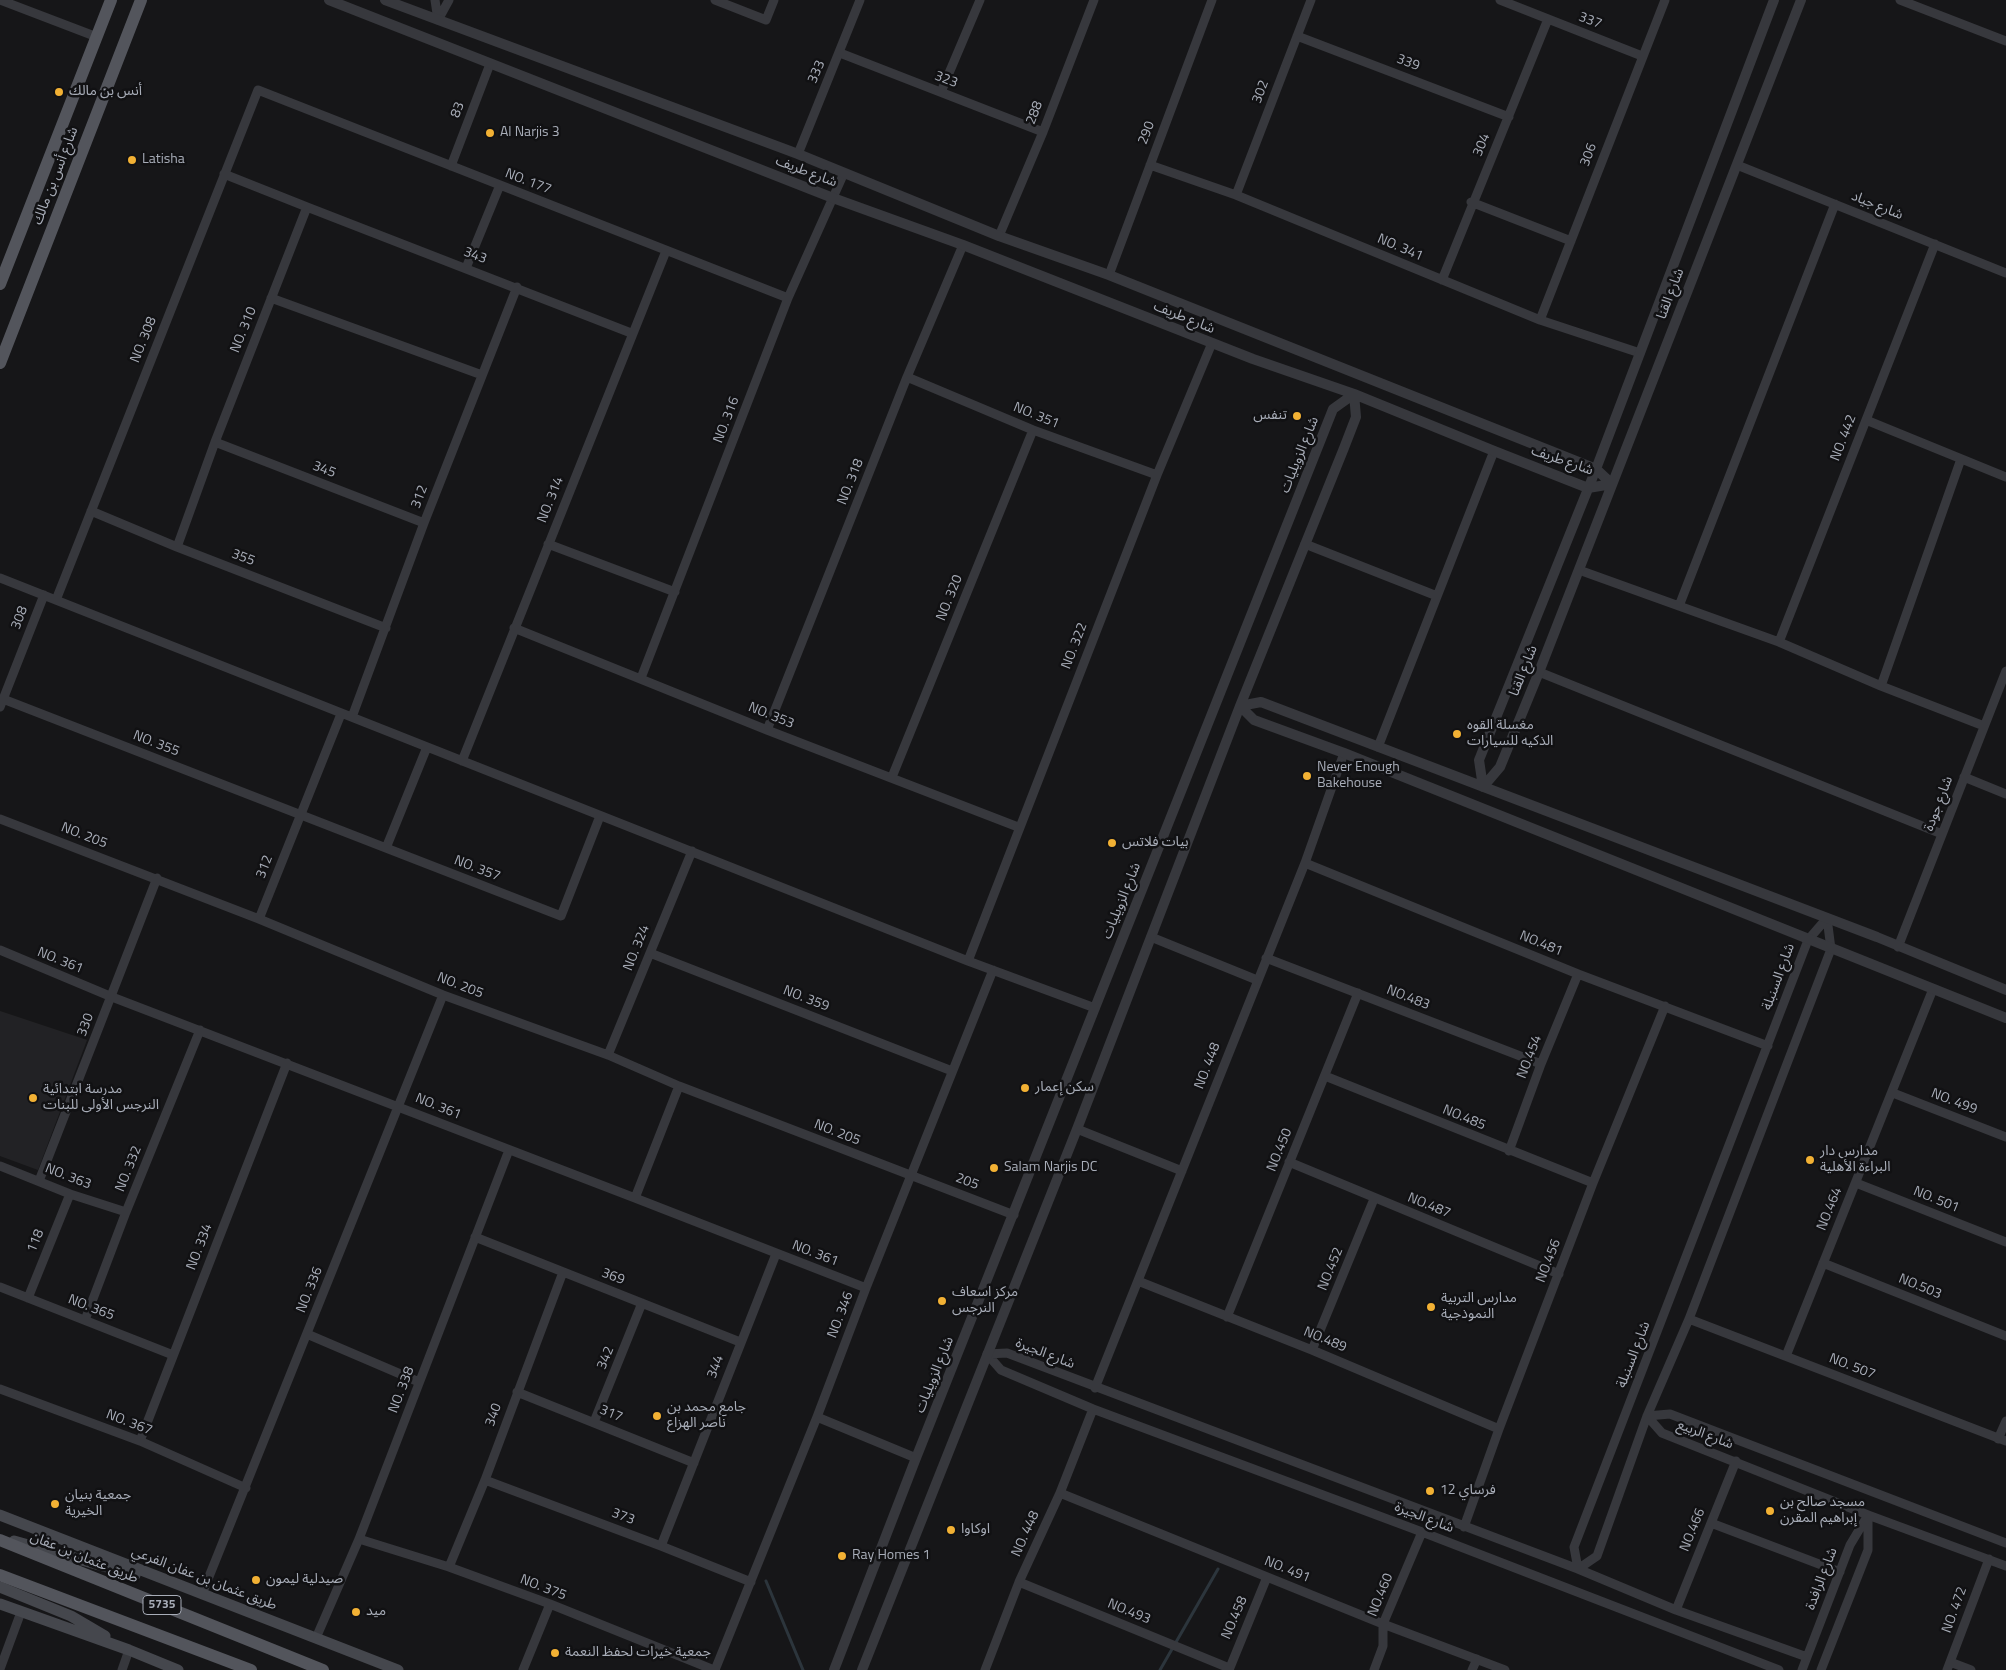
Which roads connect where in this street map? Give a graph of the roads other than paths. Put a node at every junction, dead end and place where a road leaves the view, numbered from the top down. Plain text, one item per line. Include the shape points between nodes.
1 (0, 0) edge
2 (111, 0) edge
3 (141, 0) edge
4 (329, 0) edge
5 (385, 0) edge
6 (435, 0) edge
7 (449, 0) edge
8 (715, 0) edge
9 (774, 0) edge
10 (860, 0) edge
11 (980, 0) edge
12 (1094, 0) edge
13 (1212, 0) edge
14 (1311, 0) edge
15 (1500, 0) edge
16 (1665, 0) edge
17 (1774, 0) edge
18 (1801, 0) edge
19 (1900, 0) edge
20 (1548, 19) junction
21 (438, 20) junction
22 (1297, 36) junction
23 (97, 37) junction
24 (2006, 41) edge
25 (840, 53) junction
26 (1642, 56) junction
27 (490, 64) junction
28 (258, 90) joint
29 (941, 92) junction
30 (1509, 117) junction
31 (1043, 132) junction
32 (798, 154) junction
33 (1150, 165) junction
34 (1737, 165) junction
35 (451, 166) junction
36 (844, 173) junction
37 (224, 174) junction
38 (500, 185) junction
39 (1236, 194) junction
40 (833, 198) junction
41 (1472, 203) junction
42 (1835, 204) junction
43 (307, 207) junction
44 (999, 236) junction
45 (1571, 241) junction
46 (1934, 244) junction
47 (963, 245) junction
48 (666, 251) junction
49 (466, 268) junction
50 (2006, 272) edge
51 (1109, 276) junction
52 (1442, 280) junction
53 (0, 284) edge
54 (517, 287) junction
55 (271, 298) junction
56 (788, 298) junction
57 (1540, 320) junction
58 (632, 333) junction
59 (1212, 343) junction
60 (1640, 353) junction
61 (0, 363) edge
62 (482, 375) junction
63 (907, 377) junction
64 (1354, 394) junction
65 (1866, 420) junction
66 (1033, 430) junction
67 (215, 442) junction
68 (1494, 451) junction
69 (1962, 459) junction
70 (1596, 469) junction
71 (1157, 475) junction
72 (2006, 477) edge
73 (1612, 484) junction
74 (1588, 488) junction
75 (91, 512) junction
76 (424, 523) junction
77 (548, 544) junction
78 (1305, 544) junction
79 (177, 547) junction
80 (1579, 570) junction
81 (0, 578) edge
82 (675, 592) junction
83 (44, 595) junction
84 (1437, 596) junction
85 (56, 600) junction
86 (1679, 606) junction
87 (386, 628) junction
88 (514, 628) junction
89 (1779, 642) junction
90 (2006, 671) edge
91 (1539, 672) junction
92 (641, 678) junction
93 (1881, 686) junction
94 (2, 703) edge
95 (1240, 706) junction
96 (341, 714) junction
97 (352, 717) junction
98 (1984, 726) junction
99 (767, 730) junction
100 (428, 747) junction
101 (1378, 747) junction
102 (1344, 753) junction
103 (462, 761) junction
104 (892, 777) junction
105 (1964, 777) junction
106 (1483, 786) junction
107 (2006, 794) edge
108 (300, 816) junction
109 (600, 816) junction
110 (0, 819) edge
111 (1018, 827) junction
112 (1942, 834) junction
113 (386, 848) junction
114 (692, 851) junction
115 (1305, 863) junction
116 (157, 878) junction
117 (260, 918) junction
118 (1827, 918) junction
119 (1151, 937) junction
120 (1808, 940) junction
121 (1898, 947) junction
122 (1831, 949) junction
123 (0, 950) edge
124 (650, 953) junction
125 (1266, 958) junction
126 (968, 961) junction
127 (992, 970) junction
128 (1578, 974) junction
129 (1257, 980) junction
130 (1933, 989) junction
131 (2006, 990) edge
132 (1358, 993) junction
133 (443, 995) junction
134 (112, 997) junction
135 (1664, 1006) junction
136 (1095, 1008) junction
137 (2006, 1018) edge
138 (200, 1030) junction
139 (1768, 1046) junction
140 (608, 1055) junction
141 (287, 1063) junction
142 (1541, 1064) junction
143 (952, 1071) junction
144 (1325, 1076) junction
145 (679, 1086) junction
146 (1893, 1092) junction
147 (398, 1106) junction
148 (1077, 1129) junction
149 (2006, 1137) edge
150 (509, 1150) junction
151 (1509, 1151) junction
152 (1289, 1162) junction
153 (0, 1166) edge
154 (1182, 1171) junction
155 (911, 1176) junction
156 (39, 1181) junction
157 (1593, 1183) junction
158 (1856, 1183) junction
159 (70, 1194) junction
160 (635, 1198) junction
161 (1374, 1199) junction
162 (126, 1212) junction
163 (1014, 1214) junction
164 (476, 1237) junction
165 (2006, 1242) edge
166 (776, 1254) junction
167 (1823, 1263) junction
168 (563, 1272) junction
169 (1559, 1274) junction
170 (1138, 1281) junction
171 (0, 1287) edge
172 (866, 1288) junction
173 (28, 1298) junction
174 (642, 1303) junction
175 (1227, 1317) junction
176 (1689, 1318) junction
177 (85, 1320) junction
178 (307, 1334) junction
179 (2006, 1336) edge
180 (740, 1342) junction
181 (1312, 1350) junction
182 (987, 1354) junction
183 (173, 1355) junction
184 (1786, 1356) junction
185 (419, 1382) junction
186 (1096, 1388) junction
187 (0, 1389) edge
188 (517, 1392) junction
189 (1093, 1409) junction
190 (1647, 1416) junction
191 (817, 1417) junction
192 (2006, 1421) edge
193 (594, 1422) junction
194 (1499, 1429) junction
195 (2002, 1440) edge
196 (140, 1441) junction
197 (916, 1458) junction
198 (1736, 1461) junction
199 (694, 1463) junction
200 (485, 1480) junction
201 (246, 1488) junction
202 (1060, 1493) junction
203 (0, 1515) edge
204 (1868, 1515) junction
205 (1711, 1523) junction
206 (1464, 1527) junction
207 (1422, 1532) junction
208 (0, 1538) edge
209 (359, 1539) junction
210 (2006, 1543) edge
211 (661, 1546) junction
212 (1989, 1559) junction
213 (2006, 1566) edge
214 (449, 1567) junction
215 (1578, 1570) junction
216 (1840, 1572) junction
217 (0, 1575) edge
218 (1267, 1578) junction
219 (751, 1582) junction
220 (1019, 1582) junction
221 (0, 1587) edge
222 (202, 1594) junction
223 (0, 1604) edge
224 (550, 1604) junction
225 (1676, 1610) junction
226 (21, 1612) junction
227 (1383, 1624) junction
228 (316, 1638) junction
229 (129, 1650) junction
230 (1807, 1657) junction
231 (1477, 1659) junction
232 (1948, 1666) edge
233 (0, 1669) edge
234 (1229, 1669) edge
235 (122, 1670) edge
236 (178, 1670) edge
237 (251, 1670) edge
238 (323, 1670) edge
239 (398, 1670) edge
240 (523, 1670) edge
241 (715, 1670) edge
242 (834, 1670) edge
243 (862, 1670) edge
244 (985, 1670) edge
245 (1374, 1670) edge
246 (1472, 1670) edge
247 (1505, 1670) edge
248 (1779, 1670) edge
249 (1802, 1670) edge
250 (1821, 1670) edge
251 (1971, 1670) edge

1 - 23 street
2 - 23 main road, شارع أنس بن مالك
3 - 61 main road, شارع أنس بن مالك
4 - 27 street, شارع طريف
5 - 21 street, شارع طريف
6 - 21 street
7 - 21 street
8 - 9 street via 766,20
10 - 25 street, 333
11 - 29 street
12 - 31 street, 288
13 - 33 street, 290
14 - 22 street, 302
15 - 20 street, 337
16 - 26 street, 306
17 - 60 street, شارع القنا
18 - 34 street, شارع القنا
19 - 24 street
20 - 26 street, 337
20 - 30 street, 304
21 - 32 street, شارع طريف
22 - 30 street, 339
22 - 39 street, 302
23 - 53 main road, شارع أنس بن مالك
25 - 29 street, 323
25 - 32 street, 333
26 - 45 street, 306
27 - 35 street, 83
27 - 40 street, شارع طريف
28 - 35 street, NO. 177
28 - 37 street, NO. 308
29 - 31 street, 323
30 - 41 street, 304
31 - 44 street, 288
32 - 36 street, شارع طريف
33 - 39 street, NO. 341
33 - 51 street, 290
34 - 42 street, شارع جياد
34 - 73 street, شارع القنا
35 - 38 street, NO. 177
36 - 40 street, NO. 316
36 - 44 street, شارع طريف
37 - 43 street
37 - 75 street, NO. 308
38 - 48 street, NO. 177
38 - 49 street
39 - 52 street, NO. 341
40 - 47 street, شارع طريف
40 - 56 street, NO. 316
41 - 45 street
41 - 52 street, 304
42 - 46 street, شارع جياد
42 - 86 street
43 - 49 street, 343
43 - 55 street, NO. 310
44 - 51 street, شارع طريف
45 - 57 street, 306
46 - 50 street, شارع جياد
46 - 65 street, NO. 442
47 - 59 street, شارع طريف
47 - 63 street, NO. 318
48 - 56 street, NO. 177
48 - 58 street, NO. 314
49 - 54 street, 343
51 - 70 street, شارع طريف
52 - 57 street, NO. 341
54 - 58 street, 343
54 - 62 street, 312
55 - 62 street
55 - 67 street, NO. 310
56 - 82 street, NO. 316
57 - 60 street, NO. 341
58 - 77 street, NO. 314
59 - 64 street, شارع طريف
59 - 71 street, NO. 322
60 - 70 street, شارع القنا
62 - 76 street, 312
63 - 66 street, NO. 351
63 - 99 street, NO. 318
64 - 68 street, شارع طريف
64 - 78 street via 1356,417
64 - 136 street, شارع الزويليات via 1333,410
65 - 69 street
65 - 89 street, NO. 442
66 - 71 street, NO. 351
66 - 104 street, NO. 320
67 - 76 street, 345
67 - 79 street, NO. 310
68 - 74 street, شارع طريف
68 - 84 street
69 - 72 street
69 - 93 street
70 - 73 street, شارع طريف
70 - 74 street, شارع القنا
71 - 111 street, NO. 322
73 - 74 street, شارع طريف
73 - 80 street, شارع القنا
74 - 106 street, شارع القنا via 1479,760
75 - 79 street, 355
75 - 85 street, NO. 308
76 - 87 street, 312
77 - 82 street
77 - 88 street, NO. 314
78 - 84 street
78 - 95 street
79 - 87 street, 355
80 - 86 street
80 - 91 street, شارع القنا
81 - 83 street
82 - 92 street, NO. 316
83 - 85 street
83 - 94 street, 308
84 - 101 street
85 - 96 street
86 - 89 street
87 - 97 street, 312
88 - 92 street, NO. 353
88 - 103 street, NO. 314
89 - 93 street
90 - 98 street, شارع جودة
91 - 106 street, شارع القنا via 1500,767
91 - 112 street
92 - 99 street, NO. 353
93 - 98 street
94 - 108 street, NO. 355
95 - 101 street via 1261,702
95 - 102 street via 1254,720
95 - 119 street
96 - 97 street
96 - 108 street, 312
97 - 100 street
98 - 105 street, شارع جودة
99 - 104 street, NO. 353
100 - 103 street
100 - 113 street
101 - 106 street
102 - 115 street, NO. 448
102 - 120 street
103 - 109 street
104 - 111 street, NO. 353
105 - 107 street
105 - 112 street, شارع جودة
106 - 118 street
108 - 113 street, NO. 355
108 - 117 street, 312
109 - 113 street, NO. 357 via 561,916
109 - 114 street
110 - 116 street, NO. 205
111 - 126 street, NO. 322
112 - 121 street, شارع جودة
114 - 124 street, NO. 324
114 - 126 street
115 - 125 street, NO. 448
115 - 128 street, NO.481
116 - 117 street, NO. 205
116 - 134 street, 330
117 - 133 street, NO. 205
118 - 120 street, شارع السنبلة
118 - 121 street
118 - 122 street
119 - 129 street
119 - 148 street
120 - 122 street
120 - 139 street, شارع السنبلة
121 - 131 street
122 - 130 street
122 - 176 street
123 - 134 street, NO. 361
124 - 140 street, NO. 324
124 - 143 street, NO. 359
125 - 129 street, NO. 448
125 - 132 street, NO.483
126 - 127 street
127 - 136 street
127 - 143 street, NO. 346
128 - 135 street, NO.481
128 - 142 street, NO.454
129 - 154 street, NO. 448
130 - 137 street
130 - 146 street, NO.464
132 - 142 street, NO.483
132 - 144 street, NO.450
133 - 140 street, NO. 205
133 - 147 street, NO. 336
134 - 138 street, NO. 361
134 - 156 street, 330
135 - 139 street, NO.481
135 - 157 street, NO.456
136 - 163 street, شارع الزويليات
138 - 141 street, NO. 361
138 - 162 street, NO. 332
139 - 215 street, شارع السنبلة via 1574,1547
140 - 145 street, NO. 205
141 - 147 street, NO. 361
141 - 183 street, NO. 334
142 - 151 street, NO.454
143 - 155 street, NO. 346
144 - 151 street, NO.485
144 - 152 street, NO.450
145 - 155 street, NO. 205
145 - 160 street
146 - 149 street, NO. 499
146 - 158 street, NO.464
147 - 150 street, NO. 361
147 - 178 street, NO. 336
148 - 154 street
148 - 182 street
150 - 160 street, NO. 361
150 - 164 street, NO. 338
151 - 157 street, NO.485
152 - 161 street, NO.487
152 - 175 street, NO.450
153 - 156 street, NO. 363
154 - 170 street, NO. 448
155 - 163 street, 205
155 - 172 street, NO. 346
156 - 159 street, NO. 363
157 - 169 street, NO.456
158 - 165 street, NO. 501
158 - 167 street, NO.464
159 - 162 street, NO. 363
159 - 173 street, 118
160 - 166 street, NO. 361
161 - 169 street, NO.487
161 - 181 street, NO.452
162 - 177 street, NO. 332
163 - 197 street, شارع الزويليات
164 - 168 street, 369
164 - 185 street, NO. 338
166 - 172 street, NO. 361
166 - 180 street, 344
167 - 179 street, NO.503
167 - 184 street, NO.464
168 - 174 street, 369
168 - 188 street, 340
169 - 194 street, NO.456
170 - 175 street, NO.489
170 - 186 street, NO. 448
171 - 173 street, NO. 365
172 - 191 street, NO. 346
173 - 177 street, NO. 365
174 - 180 street, 369
174 - 193 street, 342
175 - 181 street, NO.489
176 - 184 street, NO. 507
176 - 190 street
177 - 183 street, NO. 365
178 - 185 street
178 - 201 street, NO. 336
180 - 199 street, 344
181 - 194 street, NO.489
182 - 186 street, شارع الجيرة via 1007,1353
182 - 189 street, شارع الجيرة via 1001,1370
182 - 243 street
183 - 196 street, NO. 334
184 - 195 street, NO. 507
185 - 209 street, NO. 338
186 - 206 street, شارع الجيرة
187 - 196 street, NO. 367
188 - 193 street, 317
188 - 200 street, 340
189 - 202 street, NO. 448
189 - 207 street, شارع الجيرة
190 - 198 street, شارع الربيع via 1662,1433
190 - 210 street, شارع الربيع via 1670,1414
190 - 215 street via 1597,1556
191 - 197 street
191 - 219 street, NO. 346
192 - 195 street
193 - 199 street, 317
194 - 206 street, NO.456
196 - 201 street, NO. 367
197 - 242 street, شارع الزويليات
198 - 204 street, شارع الربيع
198 - 205 street, NO.466
199 - 211 street, 344
200 - 211 street, 373
200 - 214 street, 340
201 - 222 street, NO. 336
202 - 218 street, NO. 491
202 - 220 street, NO. 448
203 - 222 main road, طريق عثمان بن عفان الفرعي
204 - 212 street, شارع الربيع
204 - 216 street, شارع الرافدة via 1850,1545
204 - 250 street via 1868,1550
205 - 216 street
205 - 225 street, NO.466
206 - 215 street, شارع الجيرة
207 - 227 street, NO.460
207 - 248 street, شارع الجيرة
208 - 222 main road
208 - 238 main road, طريق عثمان بن عفان / 5735
209 - 214 street, NO. 375
209 - 228 street, NO. 338
211 - 219 street, 373
212 - 213 street, شارع الربيع
212 - 232 street, NO. 472
214 - 224 street, NO. 375
215 - 225 street, شارع الجيرة
216 - 230 street, شارع الرافدة
217 - 237 main road, 5735
218 - 227 street, NO. 491
218 - 234 street, NO.458
219 - 241 street, NO. 346
220 - 234 street, NO.493
220 - 244 street, NO. 448
221 - 229 main road via 71,1616
222 - 228 main road, طريق عثمان بن عفان الفرعي
223 - 226 main road
224 - 240 street
224 - 241 street, NO. 375
225 - 230 street, شارع الجيرة
226 - 229 main road
226 - 233 street
227 - 231 street, NO. 491
227 - 245 street, NO.460 via 1383,1646
228 - 239 main road, طريق عثمان بن عفان الفرعي
229 - 235 street
229 - 236 main road
230 - 249 street, شارع الرافدة
231 - 246 street
231 - 247 street, NO. 491
232 - 251 street

